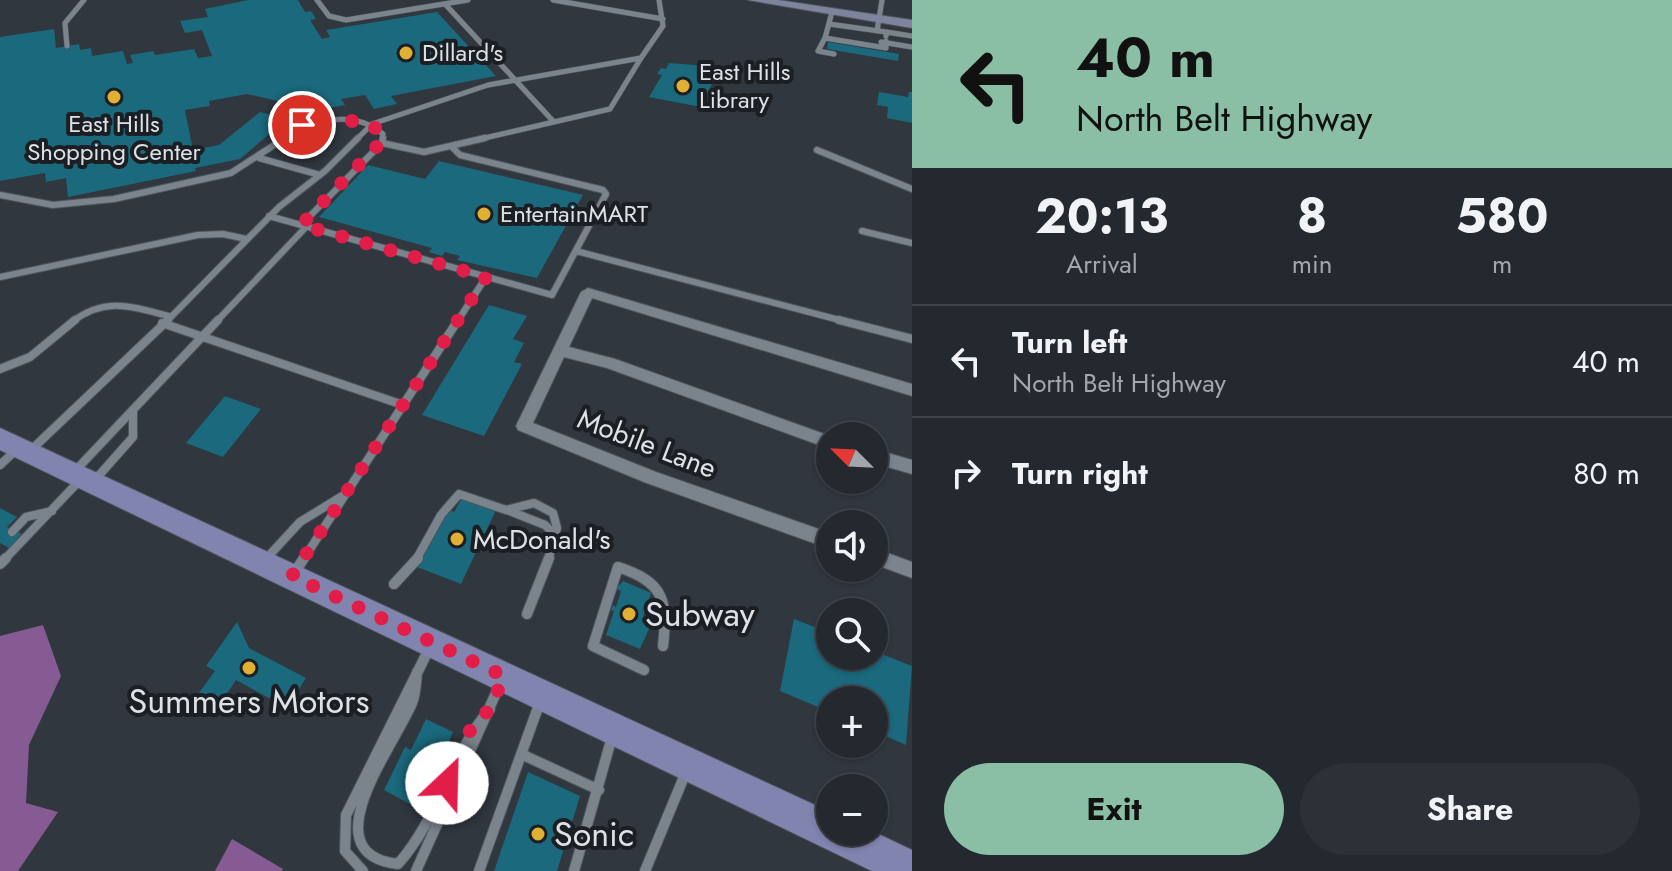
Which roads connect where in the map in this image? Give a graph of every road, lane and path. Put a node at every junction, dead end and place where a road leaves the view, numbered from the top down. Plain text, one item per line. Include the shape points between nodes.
1 (84, 0) edge
2 (317, 0) edge
3 (468, 0) edge
4 (553, 0) edge
5 (659, 0) edge
6 (754, 0) edge
7 (882, 0) edge
8 (445, 4) junction
9 (831, 18) junction
10 (663, 19) junction
11 (912, 24) edge
12 (877, 25) junction
13 (849, 27) junction
14 (867, 30) junction
15 (825, 38) junction
16 (886, 38) junction
17 (899, 40) junction
18 (846, 42) junction
19 (865, 42) junction
20 (911, 42) edge
21 (67, 46) dead end
22 (834, 54) dead end
23 (641, 58) junction
24 (516, 79) junction
25 (553, 121) junction
26 (372, 124) junction
27 (382, 143) junction
28 (451, 146) junction
29 (817, 150) dead end
30 (259, 158) junction
31 (320, 175) junction
32 (912, 189) edge
33 (0, 195) edge
34 (269, 216) junction
35 (304, 226) junction
36 (862, 231) dead end
37 (246, 239) junction
38 (912, 243) edge
39 (576, 251) junction
40 (0, 277) edge
41 (486, 277) junction
42 (169, 316) junction
43 (162, 323) junction
44 (202, 337) junction
45 (912, 339) edge
46 (562, 351) junction
47 (0, 369) edge
48 (912, 390) edge
49 (403, 405) junction
50 (133, 410) junction
51 (816, 438) edge
52 (16, 445) edge
53 (888, 460) edge
54 (0, 465) edge
55 (912, 467) edge
56 (83, 477) junction
57 (345, 495) junction
58 (506, 510) junction
59 (52, 511) junction
60 (12, 532) dead end
61 (555, 535) junction
62 (816, 536) edge
63 (888, 561) edge
64 (0, 564) edge
65 (278, 569) junction
66 (912, 570) edge
67 (394, 584) dead end
68 (527, 614) dead end
69 (663, 646) dead end
70 (425, 658) junction
71 (644, 670) dead end
72 (504, 676) junction
73 (542, 695) junction
74 (490, 709) junction
75 (614, 729) junction
76 (521, 754) junction
77 (689, 764) junction
78 (599, 790) junction
79 (816, 825) edge
80 (864, 846) edge
81 (903, 863) edge
82 (363, 871) edge
83 (416, 871) edge
84 (479, 871) edge
85 (574, 871) edge
86 (645, 871) edge

1 - 21 lane via 65,23
2 - 8 lane via 329,16 346,20
3 - 8 lane
4 - 10 lane
5 - 10 lane
6 - 9 main road
7 - 12 lane
8 - 24 lane
9 - 12 main road
9 - 13 lane
9 - 15 lane
10 - 23 lane
11 - 12 main road
12 - 14 lane
12 - 16 lane
13 - 14 lane
13 - 18 lane
14 - 19 lane
15 - 18 lane
15 - 22 lane via 818,51
16 - 17 lane
16 - 17 lane
16 - 19 lane
17 - 20 lane
17 - 20 lane
18 - 19 lane
23 - 24 lane
23 - 25 lane via 610,109
24 - 25 lane
24 - 26 lane via 454,94
25 - 28 lane
26 - 27 lane via 383,134
26 - 30 lane via 332,119 302,125
26 - 31 lane
27 - 28 lane via 424,152
27 - 35 lane
28 - 39 lane via 460,155 603,190 606,194
29 - 32 lane
30 - 31 lane
30 - 33 lane via 231,173 77,205 22,205
31 - 34 lane
34 - 35 lane
34 - 37 lane
35 - 41 lane
35 - 44 lane
36 - 38 lane
37 - 40 lane via 198,235
37 - 42 lane
39 - 41 lane via 552,295
39 - 45 lane
41 - 49 lane
42 - 43 lane
42 - 47 lane via 108,303 91,310 21,366
43 - 44 lane
43 - 52 lane
44 - 49 lane
44 - 50 lane
46 - 48 street, Mobile Lane via 588,292
46 - 51 street via 610,363
46 - 62 street, Mobile Lane via 524,426
49 - 57 lane
50 - 56 lane
50 - 56 lane via 133,437
52 - 54 lane
52 - 56 main road
53 - 55 street
56 - 59 lane
56 - 65 main road
57 - 65 lane
57 - 65 lane via 306,514
58 - 61 lane via 545,525
58 - 61 lane via 534,503 545,507 553,513
58 - 67 lane via 459,494 414,569
59 - 60 lane via 26,517
59 - 64 lane
61 - 68 lane
63 - 66 street
65 - 70 main road
69 - 71 lane via 661,591 649,577 618,567 593,646
70 - 72 main road
70 - 74 lane via 414,699 356,817 355,838 364,854 398,864 418,846 472,726
70 - 82 lane via 346,815 345,851
72 - 73 main road
72 - 74 lane
73 - 75 main road
73 - 76 lane
74 - 83 lane
75 - 77 main road
75 - 78 lane
76 - 78 lane
76 - 84 lane
77 - 79 main road
77 - 86 lane
78 - 85 lane
80 - 81 main road

